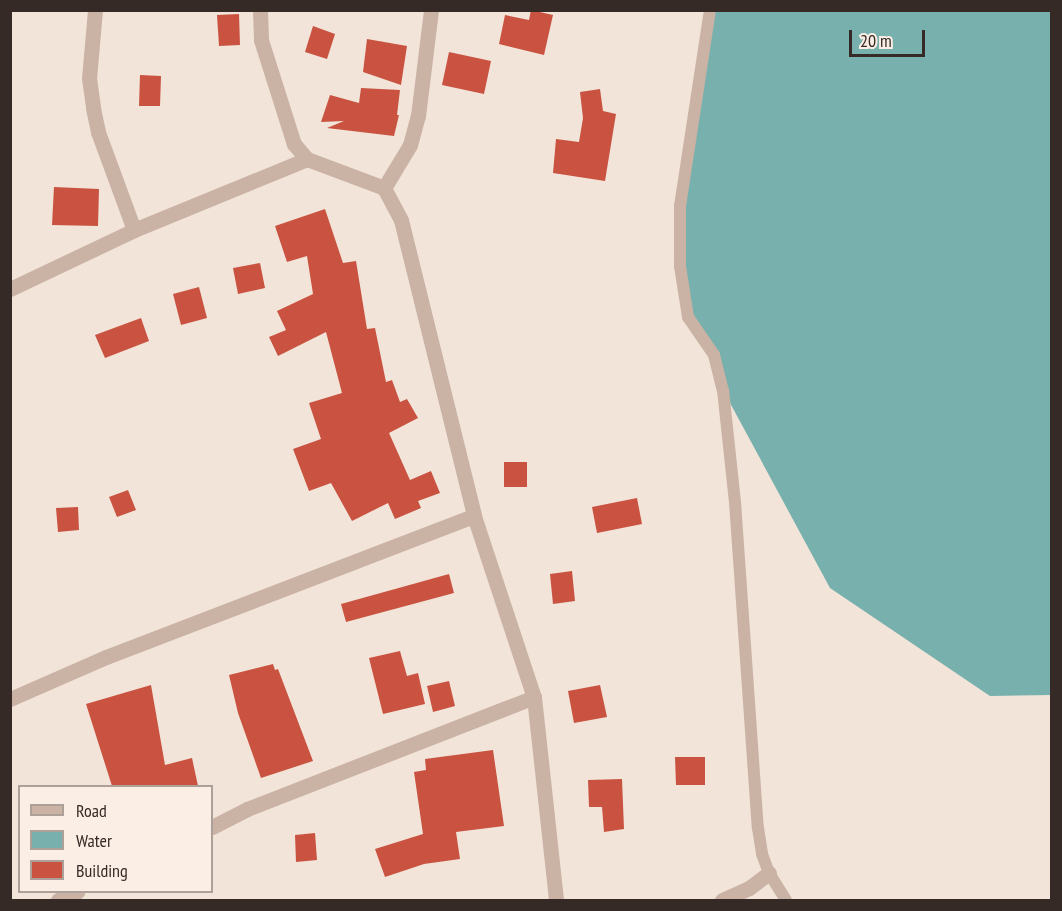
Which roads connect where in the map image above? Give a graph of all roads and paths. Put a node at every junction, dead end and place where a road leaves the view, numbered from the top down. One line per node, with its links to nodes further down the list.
1 (95, 10): 7 (street)
2 (260, 10): 5 (street)
3 (431, 10): 6 (street)
4 (710, 10): 13 (lane)
5 (307, 159): 6 (street); 7 (street)
6 (384, 188): 9 (street)
7 (134, 230): 8 (street)
8 (10, 289)
9 (474, 516): 10 (street); 11 (street)
10 (534, 697): 12 (street); 16 (street)
11 (10, 699)
12 (213, 826)
13 (769, 873): 17 (street); 18 (lane)
14 (73, 893): 15 (street)
15 (58, 900)
16 (556, 900)
17 (722, 900)
18 (786, 900)

